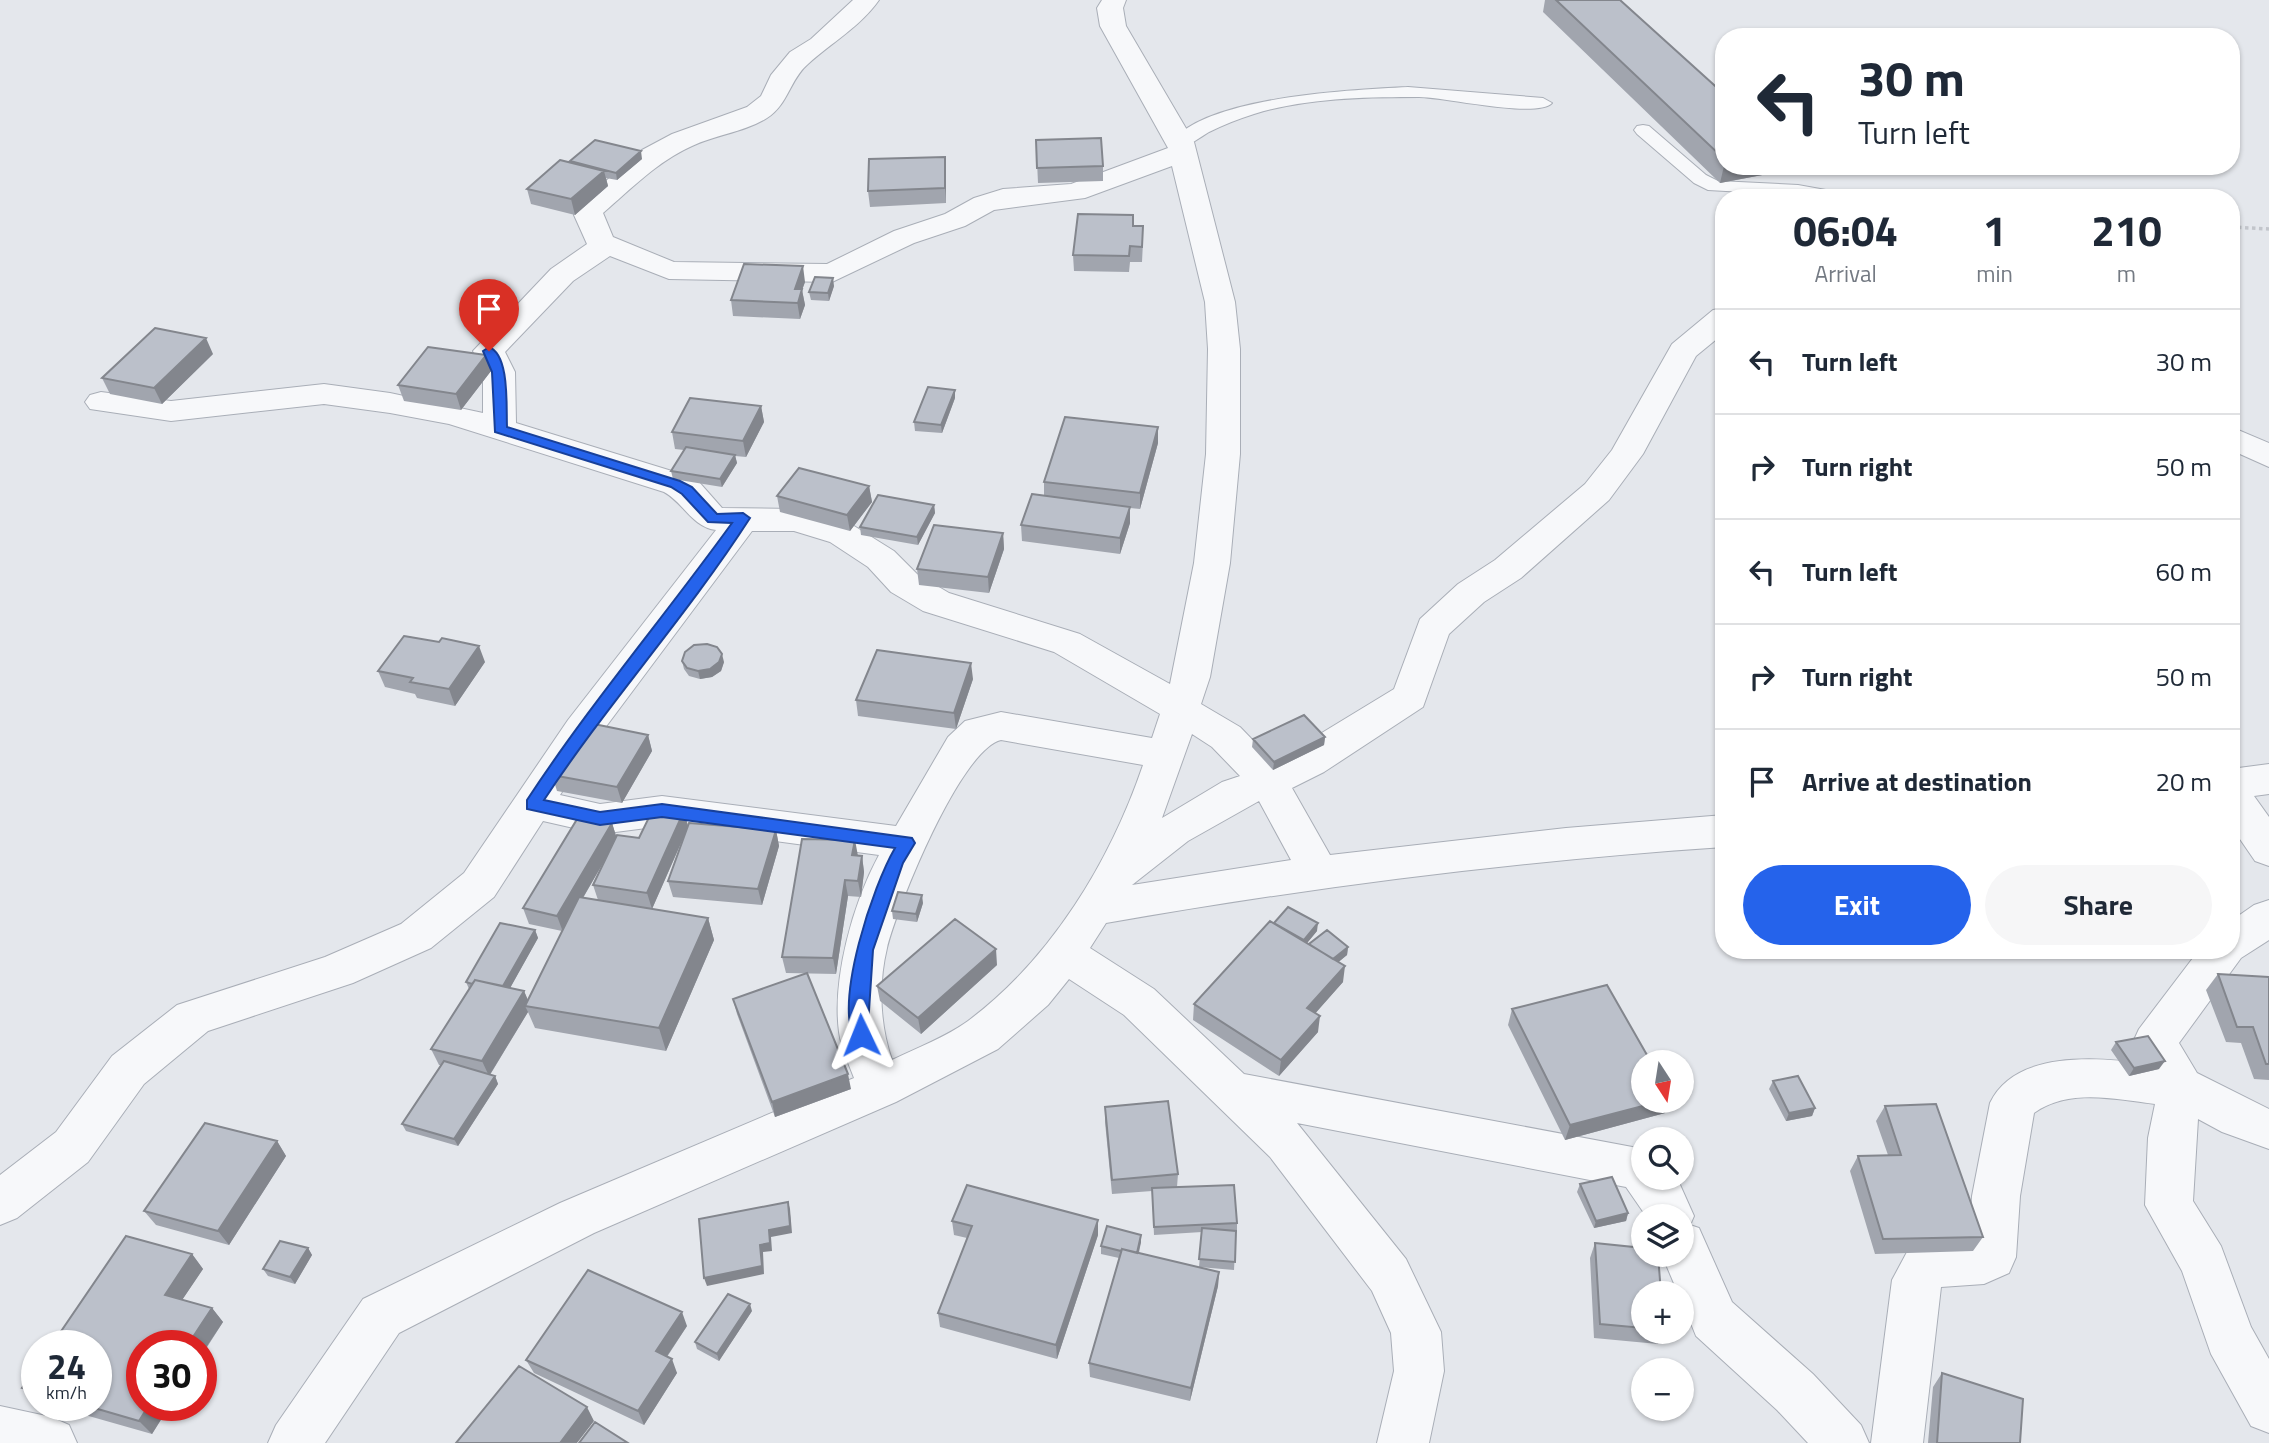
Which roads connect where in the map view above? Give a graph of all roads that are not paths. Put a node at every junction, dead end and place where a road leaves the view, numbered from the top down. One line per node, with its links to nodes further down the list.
1 (867, 0): 7 (street)
2 (1114, 0): 5 (street)
3 (1543, 103): 5 (lane)
4 (1643, 130): 6 (lane)
5 (1181, 147): 7 (street); 14 (street)
6 (1777, 189)
7 (603, 247): 10 (street)
8 (1715, 324): 17 (street)
9 (101, 402): 10 (street)
10 (500, 429): 13 (street)
11 (2240, 442): 12 (street)
12 (2269, 456)
13 (743, 518): 14 (street); 19 (street)
14 (1181, 711): 15 (street); 17 (street)
15 (1166, 755): 22 (street); 24 (street)
16 (2269, 779): 18 (street)
17 (1269, 782): 24 (street); 25 (street)
18 (2240, 783)
19 (533, 804): 22 (street); 36 (street)
20 (2240, 806): 23 (street)
21 (1715, 832): 25 (street)
22 (906, 843): 32 (street)
23 (2269, 850)
24 (1120, 870): 26 (street)
25 (1319, 873): 26 (street)
26 (1093, 909): 29 (street)
27 (2269, 917): 28 (street)
28 (2240, 938)
29 (1064, 953): 32 (street); 33 (street)
30 (2217, 959): 31 (street)
31 (2180, 1087): 34 (street); 38 (street); 44 (street)
32 (880, 1088): 41 (street)
33 (1232, 1091): 35 (street); 42 (street)
34 (2269, 1129)
35 (1631, 1167)
36 (0, 1203)
37 (1692, 1267): 43 (street)
38 (2269, 1408)
39 (0, 1432): 40 (street)
40 (51, 1443)
41 (294, 1443)
42 (1403, 1443)
43 (1843, 1443)
44 (1898, 1443)

